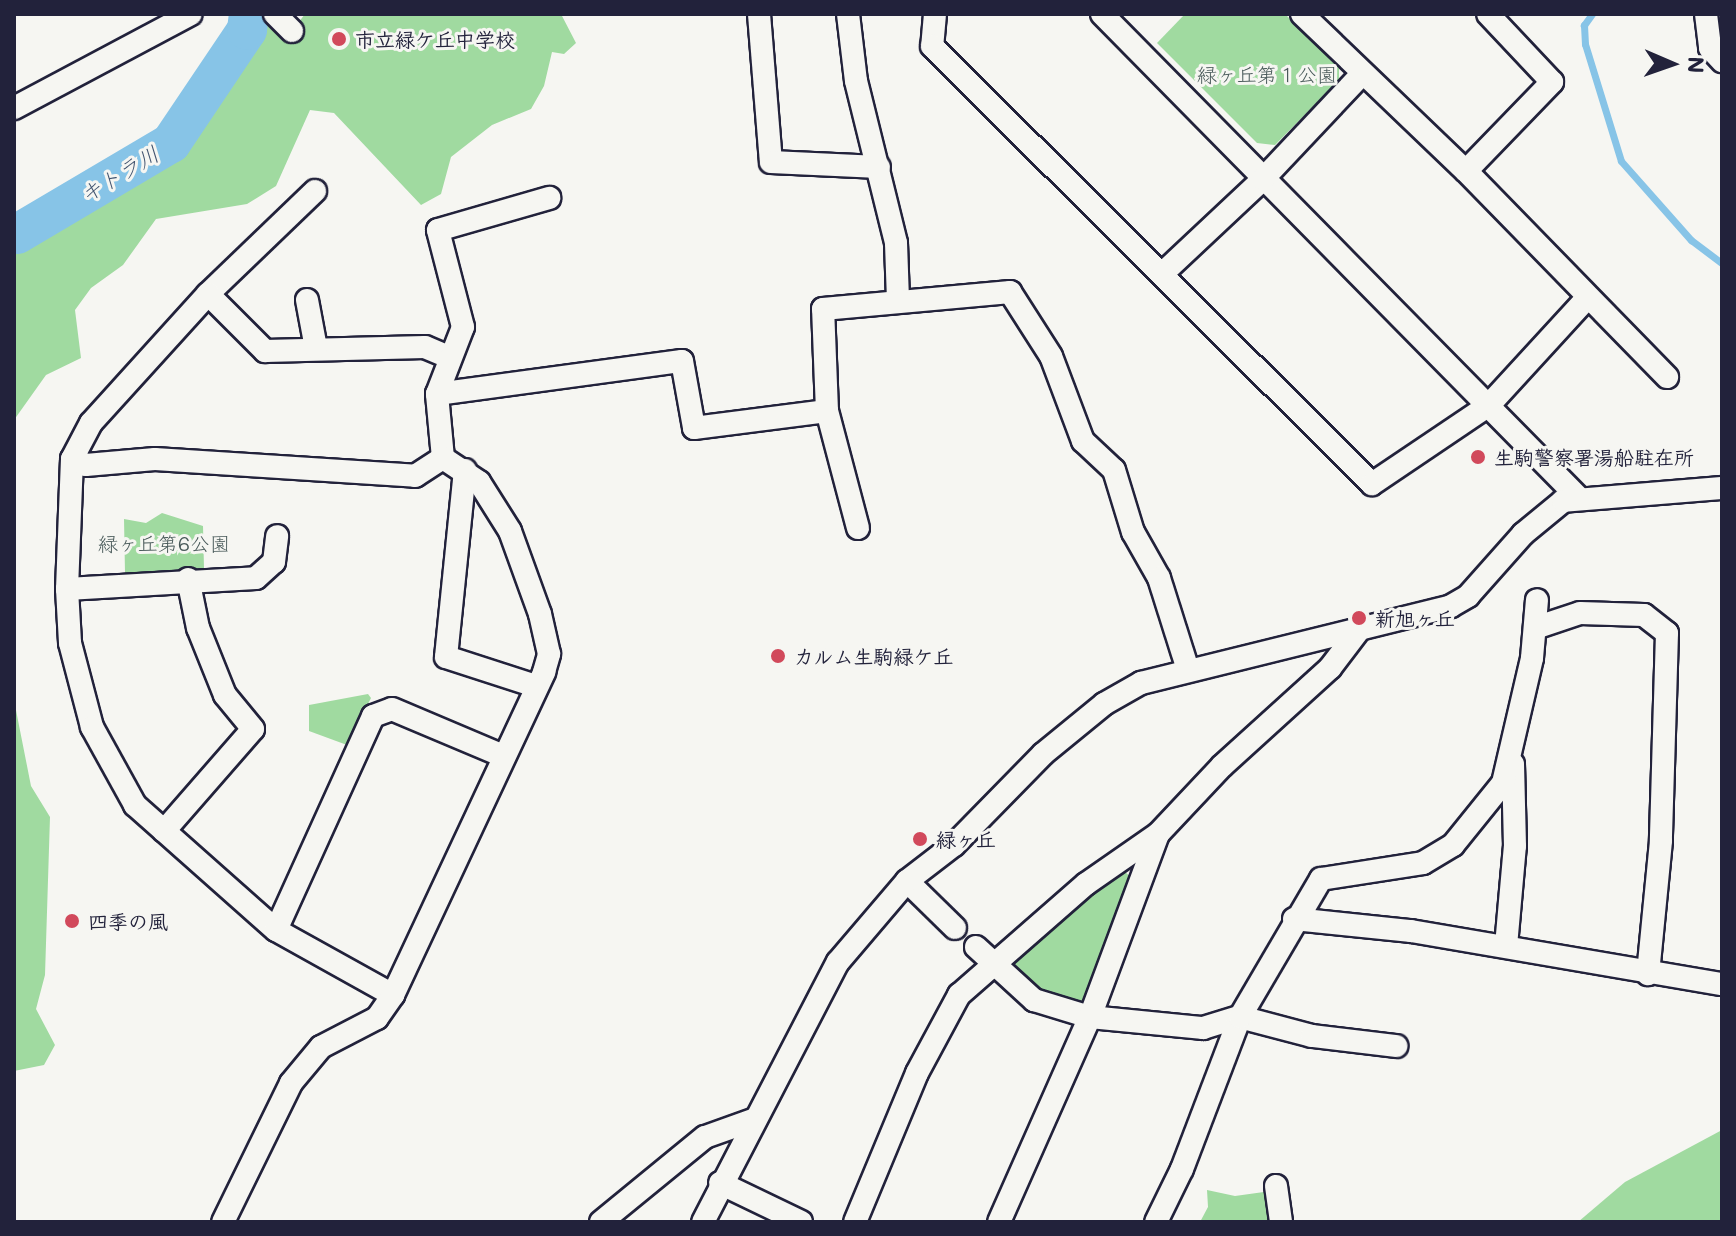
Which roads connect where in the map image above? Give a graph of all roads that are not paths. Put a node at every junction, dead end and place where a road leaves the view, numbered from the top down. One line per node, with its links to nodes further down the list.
1 (191, 14): 13 (street)
2 (275, 14): 10 (street)
3 (759, 14): 14 (street)
4 (848, 14): 14 (street)
5 (935, 14): 19 (street)
6 (1102, 14): 16 (street)
7 (1302, 14): 12 (street)
8 (1488, 14): 15 (street)
9 (1706, 14): 11 (street)
10 (292, 31)
11 (1722, 61)
12 (1362, 74): 15 (street); 16 (street)
13 (14, 108)
14 (879, 167): 23 (street)
15 (1466, 171): 21 (street)
16 (1263, 179): 19 (street); 28 (street)
17 (315, 191): 20 (street)
18 (549, 198): 25 (street)
19 (1163, 273): 28 (street)
20 (208, 294): 24 (street); 31 (street)
21 (1586, 299): 26 (street); 28 (street)
22 (307, 300): 24 (street)
23 (898, 301): 29 (street); 42 (street)
24 (316, 348): 25 (street)
25 (449, 357): 27 (street)
26 (1667, 377)
27 (437, 394): 29 (street); 30 (street)
28 (1489, 405): 34 (street)
29 (827, 411): 35 (street)
30 (443, 458): 31 (street); 32 (street)
31 (72, 459): 38 (street)
32 (465, 470): 43 (street); 43 (street)
33 (1722, 488): 34 (street)
34 (1577, 496): 41 (street)
35 (858, 528)
36 (277, 536): 37 (street)
37 (188, 579): 38 (street); 46 (street)
38 (67, 589): 46 (street)
39 (1537, 600): 40 (street)
40 (1535, 628): 45 (street); 55 (street)
41 (1359, 630): 42 (street); 47 (street)
42 (1188, 670): 48 (street)
43 (536, 686): 44 (street)
44 (501, 755): 51 (street); 57 (street)
45 (1512, 758): 49 (street); 52 (street)
46 (164, 831): 51 (street)
47 (1158, 834): 54 (street); 58 (street)
48 (907, 881): 50 (street); 61 (street)
49 (1294, 919): 52 (street); 59 (street)
50 (955, 928)
51 (276, 930): 57 (street)
52 (1506, 946): 55 (street)
53 (976, 947): 54 (street)
54 (994, 962): 58 (street); 68 (street)
55 (1648, 974): 56 (street)
56 (1722, 984)
57 (393, 995): 64 (street)
58 (1090, 1017): 59 (street); 69 (street)
59 (1240, 1017): 60 (street); 70 (street)
60 (1396, 1046)
61 (753, 1120): 62 (street); 65 (street)
62 (720, 1183): 66 (street); 67 (street)
63 (1276, 1186): 71 (street)
64 (223, 1222)
65 (601, 1222)
66 (703, 1222)
67 (801, 1222)
68 (855, 1222)
69 (999, 1222)
70 (1156, 1222)
71 (1281, 1222)

